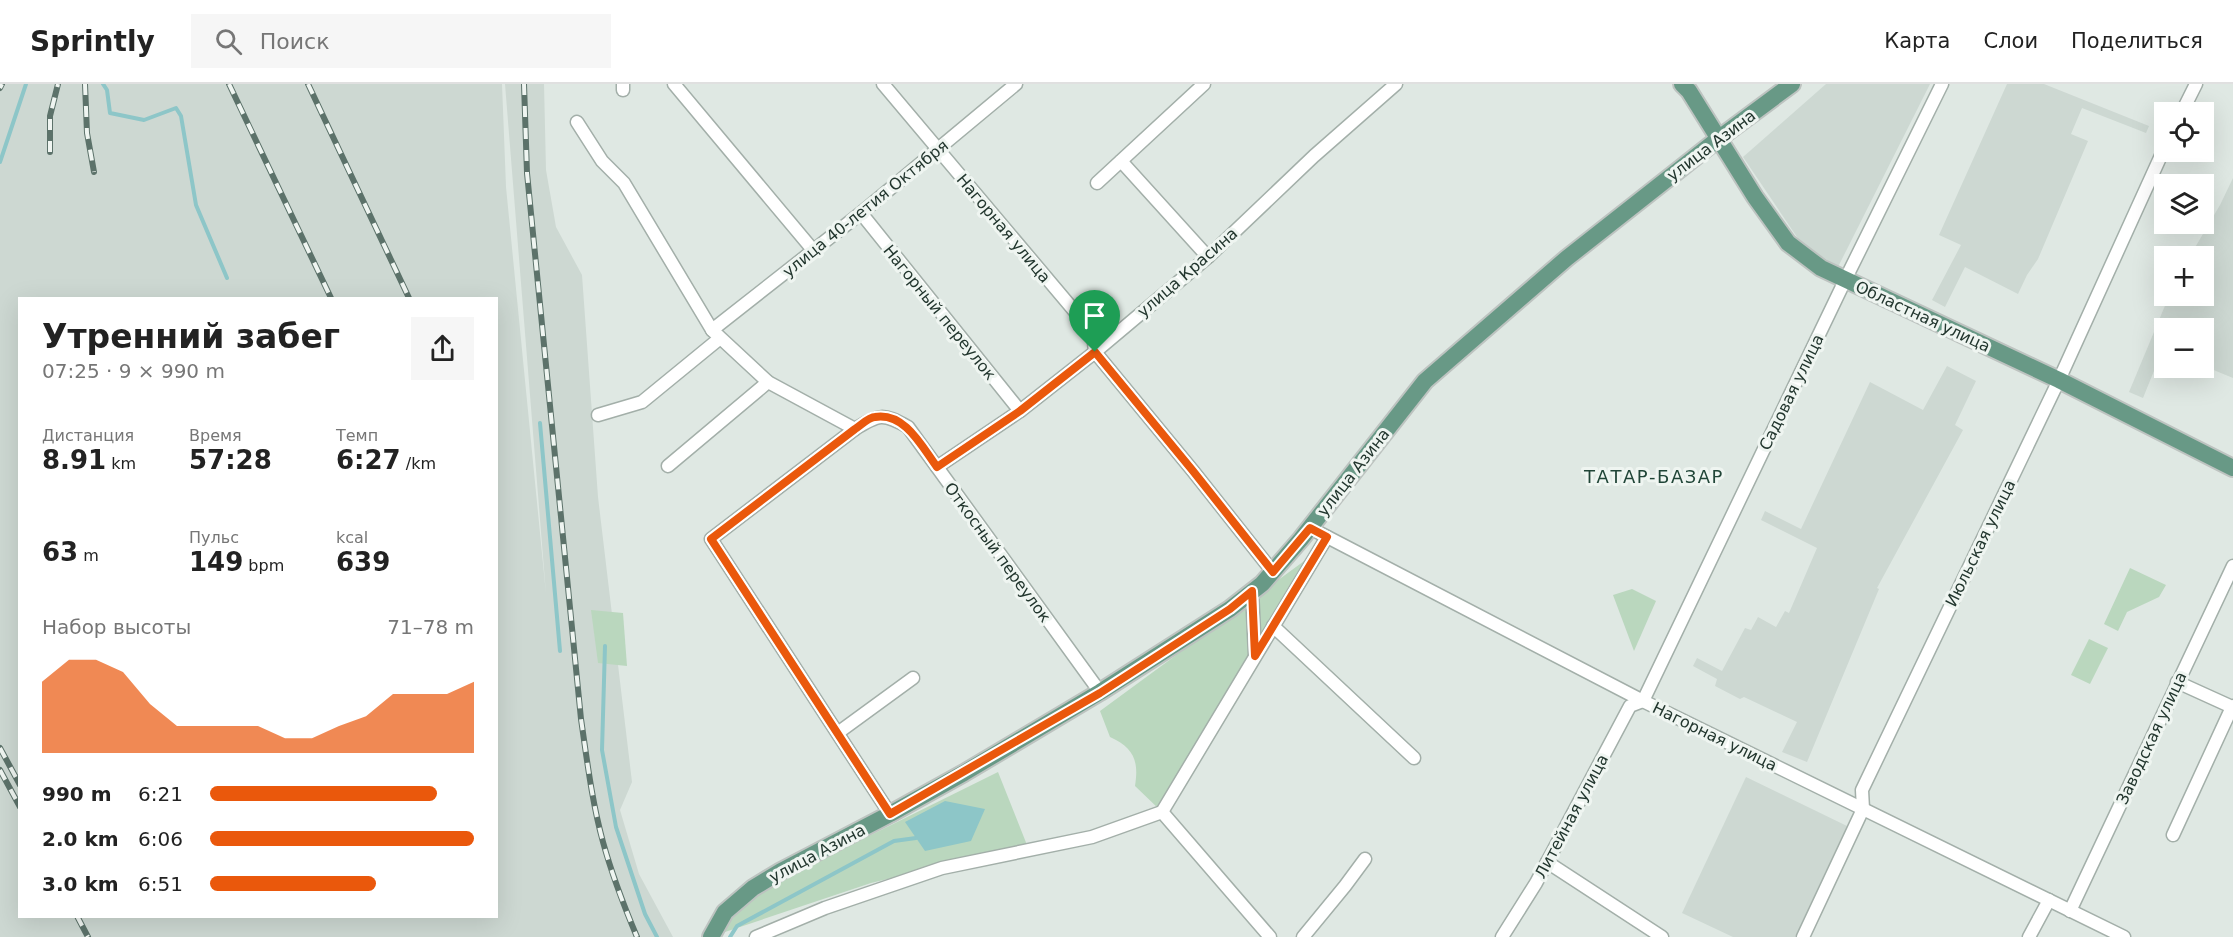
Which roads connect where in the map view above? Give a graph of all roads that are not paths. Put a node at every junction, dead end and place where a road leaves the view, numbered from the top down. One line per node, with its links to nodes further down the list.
1 (674, 84): 18 (street)
2 (883, 84): 13 (street, Нагорная улица)
3 (1016, 84): 13 (street, улица 40-летия Октября)
4 (1204, 84): 14 (street)
5 (1396, 84): 19 (street, улица Красина)
6 (1682, 84): 12 (main road, Областная улица)
7 (1792, 84): 12 (main road, улица Азина)
8 (1942, 84): 20 (street, Садовая улица)
9 (2196, 84): 10 (street)
10 (2187, 102)
11 (577, 122): 21 (street)
12 (1718, 139): 20 (main road, Областная улица); 31 (main road, улица Азина)
13 (938, 150): 17 (street, улица 40-летия Октября); 22 (street, Нагорная улица)
14 (1121, 161): 16 (street); 19 (street)
15 (2158, 162): 23 (street, Июльская улица)
16 (1097, 183)
17 (861, 213): 18 (street, улица 40-летия Октября); 25 (street, Нагорный переулок)
18 (813, 250): 21 (street, улица 40-летия Октября)
19 (1208, 257): 22 (street, улица Красина)
20 (1845, 279): 23 (main road, Областная улица); 41 (street, Садовая улица)
21 (716, 334): 24 (street); 26 (street, улица 40-летия Октября)
22 (1095, 352): 25 (street, улица Красина); 34 (street, Нагорная улица)
23 (2059, 380): 30 (main road, Областная улица); 45 (street, Июльская улица)
24 (768, 382): 27 (street); 28 (street)
25 (1020, 411): 29 (street, улица Красина)
26 (598, 415)
27 (855, 429): 29 (street, Откосный переулок); 43 (street)
28 (668, 466)
29 (937, 467): 40 (street, Откосный переулок)
30 (2233, 468)
31 (1310, 528): 32 (street, Нагорная улица); 34 (main road, улица Азина)
32 (1327, 537): 36 (street); 41 (street, Нагорная улица)
33 (2233, 566): 39 (street, Заводская улица)
34 (1273, 572): 35 (main road, улица Азина)
35 (1252, 591): 37 (street); 40 (main road, улица Азина)
36 (1273, 626): 37 (street); 44 (street)
37 (1255, 656): 46 (street)
38 (913, 678): 43 (street)
39 (2178, 682): 42 (street); 52 (street, Заводская улица)
40 (1100, 693): 47 (main road, улица Азина)
41 (1643, 701): 45 (street, Нагорная улица); 50 (street, Литейная улица)
42 (2233, 706): 48 (street)
43 (839, 732): 47 (street)
44 (1414, 758)
45 (1863, 809): 51 (street, Нагорная улица); 59 (street, Июльская улица)
46 (1162, 812): 54 (street); 55 (street)
47 (890, 814): 53 (main road, улица Азина)
48 (2173, 835)
49 (1365, 859): 56 (street)
50 (1547, 862): 57 (street, Литейная улица); 58 (street)
51 (2049, 900): 52 (street, Нагорная улица); 60 (street)
52 (2070, 910): 61 (street, Нагорная улица)
53 (711, 937)
54 (756, 937)
55 (1270, 937)
56 (1303, 937)
57 (1502, 937)
58 (1662, 937)
59 (1803, 937)
60 (2029, 937)
61 (2124, 937)

